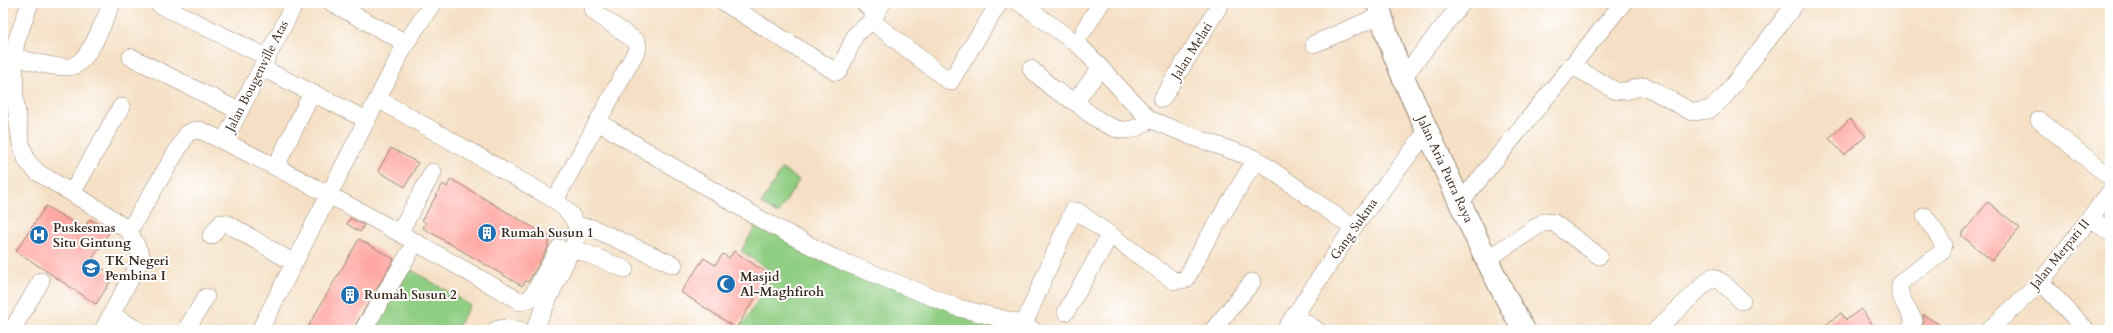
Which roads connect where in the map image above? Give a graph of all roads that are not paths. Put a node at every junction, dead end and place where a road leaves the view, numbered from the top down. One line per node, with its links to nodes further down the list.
1 (30, 3): 19 (street)
2 (112, 3): 19 (street)
3 (295, 3): 23 (street, Jalan Bougenville Atas)
4 (332, 3): 20 (street)
5 (433, 3): 20 (street)
6 (594, 3): 37 (street)
7 (725, 3): 17 (street)
8 (999, 3): 17 (street)
9 (1020, 3): 26 (street)
10 (1101, 3): 18 (street)
11 (1221, 3): 30 (street, Jalan Melati)
12 (1462, 3): 27 (street)
13 (1623, 3): 24 (street)
14 (1796, 3): 24 (street)
15 (160, 5): 23 (street)
16 (1379, 9): 21 (street); 27 (main road, Jalan Aria Putra Raya)
17 (874, 10)
18 (1084, 30)
19 (13, 43): 45 (street)
20 (406, 43): 29 (street)
21 (1314, 44)
22 (131, 57): 33 (street)
23 (264, 62): 28 (street); 33 (street, Jalan Bougenville Atas)
24 (1571, 65): 48 (street)
25 (1030, 69): 31 (street)
26 (1100, 69): 31 (street); 34 (street)
27 (1403, 77): 38 (main road, Jalan Aria Putra Raya)
28 (312, 93): 35 (street); 41 (street)
29 (378, 99): 35 (street); 47 (street)
30 (1162, 100)
31 (1078, 104): 34 (street)
32 (121, 107): 45 (street)
33 (239, 111): 39 (street, Jalan Bougenville Atas)
34 (1149, 119): 40 (street)
35 (367, 120): 46 (street)
36 (2039, 120): 43 (street)
37 (598, 122): 47 (street); 73 (street)
38 (1427, 132): 48 (main road, Jalan Aria Putra Raya); 52 (street, Gang Sukma)
39 (224, 141): 41 (street); 53 (street, Jalan Bougenville Atas)
40 (1256, 159): 52 (street); 56 (street)
41 (276, 166): 46 (street)
42 (433, 172): 54 (street)
43 (2110, 177)
44 (2110, 192): 50 (street, Jalan Merpati II)
45 (72, 193): 53 (street)
46 (330, 194): 54 (street); 62 (street)
47 (555, 200): 51 (street)
48 (1460, 203): 61 (main road, Jalan Aria Putra Raya)
49 (1925, 216): 88 (street)
50 (2090, 217): 55 (street); 67 (street, Jalan Merpati II)
51 (578, 226): 59 (street); 63 (street)
52 (1353, 228): 72 (street, Gang Sukma)
53 (129, 231): 71 (street)
54 (399, 233): 58 (street)
55 (2110, 233)
56 (1110, 235): 70 (street); 73 (street)
57 (211, 236): 62 (street)
58 (416, 242): 59 (street); 79 (street)
59 (566, 248): 64 (street); 82 (street)
60 (1599, 256): 61 (street)
61 (1487, 259): 86 (main road, Jalan Aria Putra Raya)
62 (294, 263): 78 (street)
63 (674, 265)
64 (625, 269)
65 (41, 281): 74 (street)
66 (1252, 282): 83 (street)
67 (2041, 282): 89 (street, Jalan Merpati II); 90 (street)
68 (206, 297): 77 (street)
69 (1742, 301): 87 (street)
70 (1066, 312)
71 (112, 315): 75 (street); 76 (street)
72 (1294, 316): 84 (street, Gang Sukma); 85 (street)
73 (1028, 327)
74 (12, 330)
75 (103, 330)
76 (138, 330)
77 (186, 330)
78 (260, 330)
79 (363, 330)
80 (496, 330): 81 (street)
81 (519, 330)
82 (534, 330)
83 (1213, 330)
84 (1285, 330)
85 (1317, 330)
86 (1524, 330)
87 (1656, 330)
88 (1910, 330)
89 (1989, 330)
90 (2086, 330)

